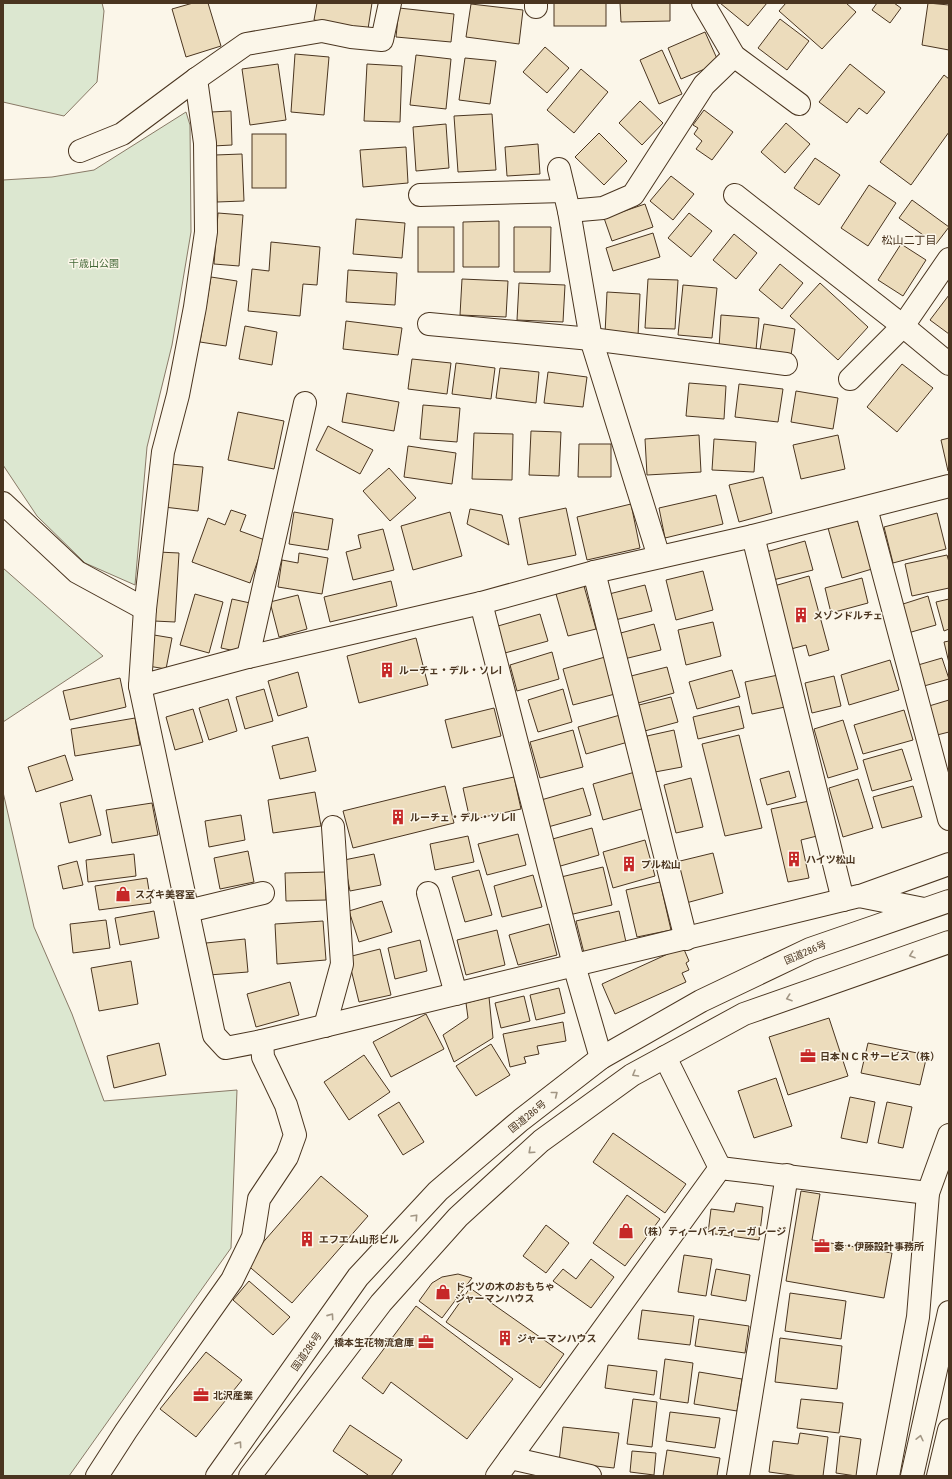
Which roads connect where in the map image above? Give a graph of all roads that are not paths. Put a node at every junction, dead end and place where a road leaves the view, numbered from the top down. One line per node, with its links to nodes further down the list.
1 (390, 3): 4 (main road)
2 (703, 3): 3 (main road)
3 (734, 56): 5 (main road); 10 (main road)
4 (196, 79): 6 (main road); 26 (main road)
5 (799, 104)
6 (80, 151)
7 (559, 169): 10 (main road)
8 (420, 195): 10 (main road)
9 (735, 195): 13 (main road)
10 (566, 201): 14 (main road)
11 (949, 259): 13 (main road)
12 (430, 324): 14 (main road)
13 (903, 326): 16 (main road); 17 (main road)
14 (591, 339): 15 (main road); 23 (main road)
15 (786, 364)
16 (949, 364)
17 (850, 379)
18 (305, 403): 27 (main road)
19 (949, 486): 21 (main road)
20 (3, 503): 26 (main road)
21 (866, 508): 22 (main road); 29 (main road)
22 (753, 536): 23 (main road); 34 (main road)
23 (658, 557): 24 (main road)
24 (594, 572): 25 (main road); 38 (main road)
25 (481, 602): 27 (main road); 40 (main road)
26 (145, 608): 28 (main road)
27 (248, 657): 28 (main road)
28 (140, 686): 37 (main road)
29 (949, 819)
30 (333, 827): 42 (main road)
31 (949, 864): 34 (main road)
32 (263, 893): 37 (main road)
33 (428, 893): 41 (main road)
34 (851, 898): 36 (main road); 38 (main road)
35 (949, 901): 36 (main road, 国道286号)
36 (924, 909): 45 (main road, 国道286号)
37 (188, 911): 43 (main road)
38 (686, 939): 40 (main road)
39 (947, 944): 44 (main road, one-way to 44)
40 (574, 966): 41 (main road); 45 (main road)
41 (456, 994): 42 (main road)
42 (325, 1026): 43 (main road)
43 (262, 1041): 54 (main road)
44 (665, 1057): 47 (main road); 55 (main road, one-way to 55)
45 (601, 1058): 53 (main road, 国道286号, one-way to 45)
46 (949, 1135): 49 (main road)
47 (720, 1168): 48 (main road); 52 (main road)
48 (787, 1175): 49 (main road); 58 (main road)
49 (928, 1193): 59 (main road)
50 (949, 1312): 60 (main road, one-way to 50)
51 (949, 1430): 61 (main road)
52 (510, 1458): 56 (main road); 57 (main road)
53 (220, 1475)
54 (97, 1476)
55 (250, 1476)
56 (497, 1476)
57 (590, 1476)
58 (738, 1476)
59 (888, 1476)
60 (912, 1476)
61 (938, 1476)

